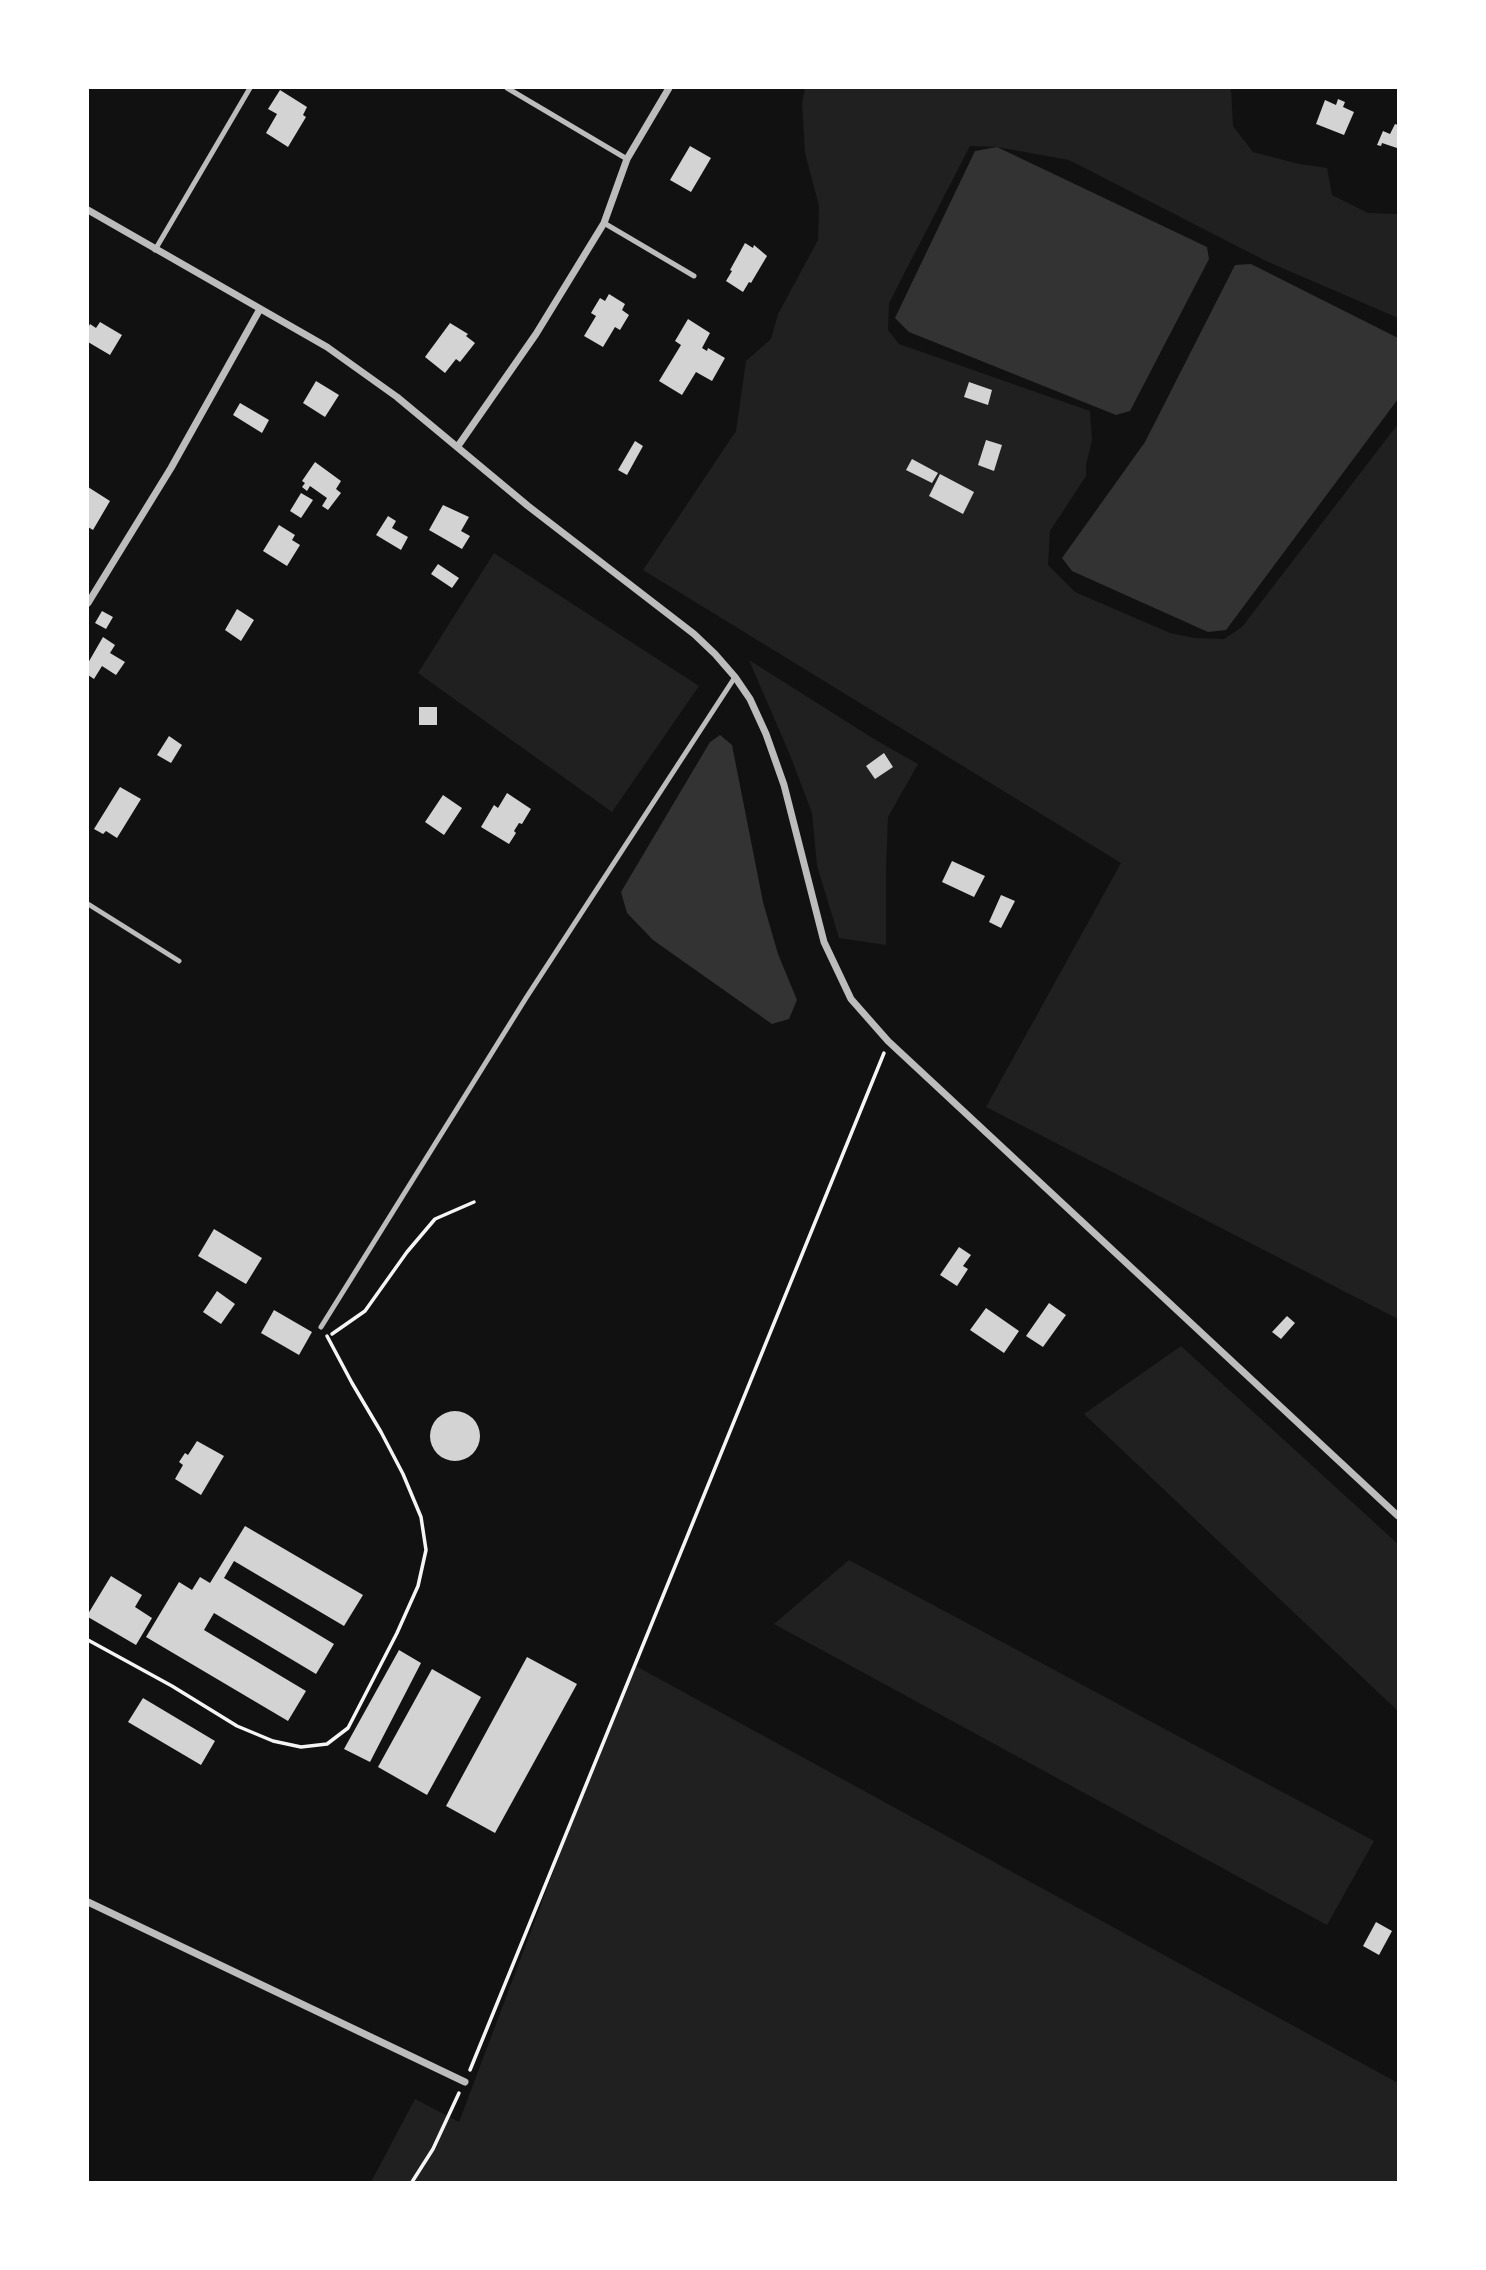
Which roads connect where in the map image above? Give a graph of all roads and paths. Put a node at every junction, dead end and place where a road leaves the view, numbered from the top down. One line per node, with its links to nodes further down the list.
1 (250, 88): 7 (lane)
2 (507, 88): 4 (lane)
3 (669, 88): 4 (street)
4 (627, 159): 6 (street)
5 (88, 211): 7 (street)
6 (604, 223): 8 (lane); 10 (street)
7 (155, 250): 9 (street)
8 (694, 276)
9 (260, 309): 10 (street); 11 (street)
10 (458, 446): 12 (street)
11 (88, 603)
12 (735, 677): 15 (street); 17 (lane)
13 (88, 904): 14 (lane)
14 (180, 961)
15 (888, 1041): 19 (street); 22 (path)
16 (474, 1202): 18 (path)
17 (321, 1327): 18 (path)
18 (328, 1337): 20 (path)
19 (1398, 1516)
20 (88, 1640)
21 (88, 1902): 22 (street)
22 (465, 2082): 23 (path)
23 (412, 2182)

